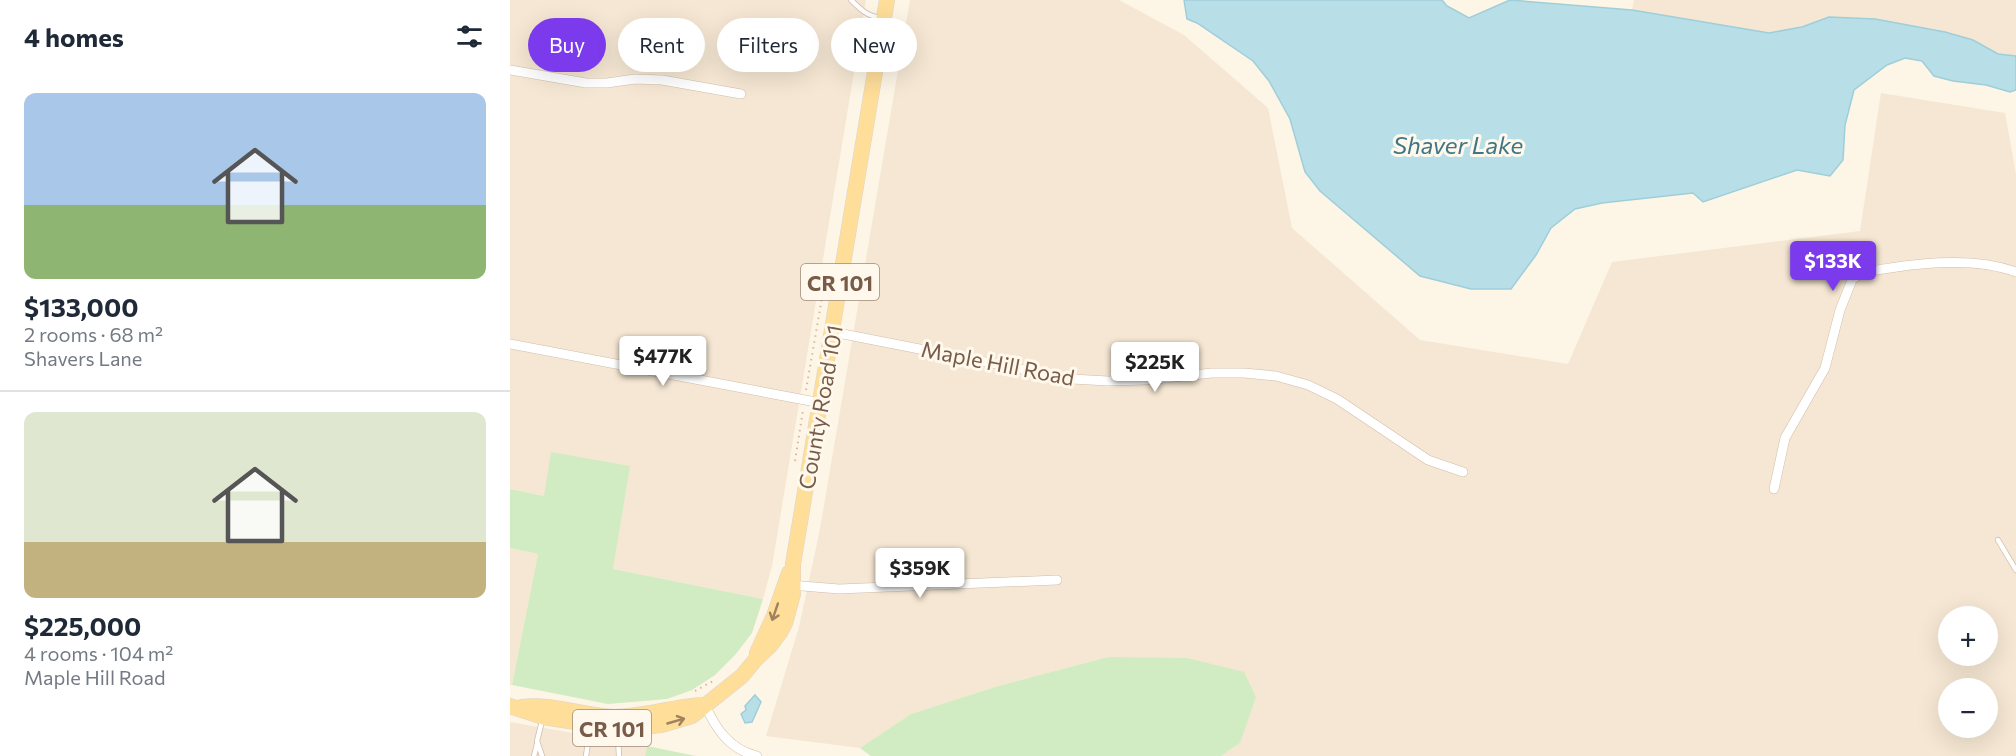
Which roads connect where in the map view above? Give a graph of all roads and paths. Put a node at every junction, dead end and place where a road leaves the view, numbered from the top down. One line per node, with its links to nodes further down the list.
1 (851, 0): 3 (lane)
2 (887, 0): 4 (main road, County Road 101 / CR 101)
3 (880, 18)
4 (884, 18)
5 (510, 70): 7 (street)
6 (875, 72): 9 (main road, County Road 101 / CR 101)
7 (741, 94)
8 (2016, 272): 13 (street)
9 (833, 332): 11 (main road, County Road 101 / CR 101); 12 (street, Maple Hill Road)
10 (510, 344): 11 (street)
11 (821, 403): 17 (main road, County Road 101 / CR 101)
12 (1463, 472)
13 (1774, 489)
14 (1998, 540): 15 (lane)
15 (2016, 570)
16 (1057, 580): 17 (street)
17 (789, 585): 20 (main road, County Road 101 / CR 101)
18 (716, 679): 19 (path)
19 (690, 694)
20 (705, 705): 23 (main road, County Road 101 / CR 101); 26 (street)
21 (513, 707): 22 (main road, County Road 101 / CR 101); 23 (main road, County Road 101 / CR 101)
22 (543, 717): 24 (main road, County Road 101 / CR 101); 25 (lane)
23 (622, 723): 24 (main road, County Road 101 / CR 101); 30 (lane)
24 (590, 725): 29 (lane)
25 (537, 741): 27 (lane); 28 (lane)
26 (741, 754): 31 (street)
27 (534, 756)
28 (542, 756)
29 (586, 756)
30 (620, 756)
31 (757, 756)

